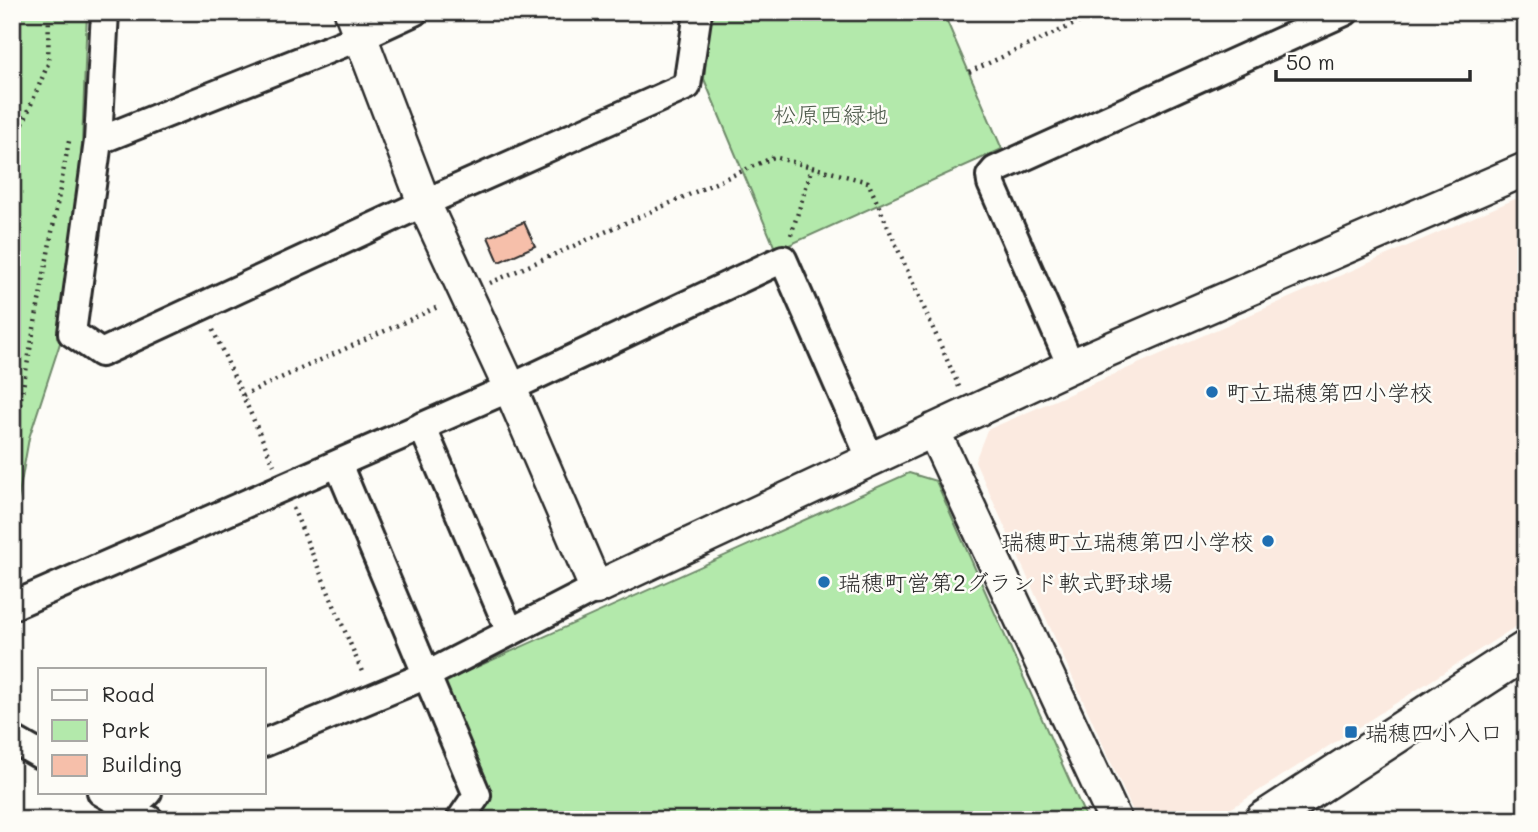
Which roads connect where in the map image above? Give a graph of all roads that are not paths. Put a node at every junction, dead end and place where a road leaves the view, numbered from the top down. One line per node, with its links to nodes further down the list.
1 (105, 12): 6 (street)
2 (414, 12): 5 (street)
3 (698, 12): 8 (street)
4 (1345, 12): 9 (street)
5 (356, 24): 6 (street); 8 (street)
6 (98, 141): 8 (street)
7 (1525, 171): 9 (street)
8 (424, 202): 10 (street)
9 (1070, 366): 12 (street)
10 (510, 388): 11 (street); 13 (street); 15 (street)
11 (422, 426): 14 (street); 17 (street)
12 (933, 429): 13 (street); 26 (street)
13 (872, 460): 15 (street)
14 (338, 464): 16 (street); 19 (street)
15 (596, 588): 17 (street)
16 (12, 606)
17 (510, 632): 19 (street)
18 (1526, 650): 27 (main road)
19 (427, 675): 21 (street); 25 (street)
20 (12, 739): 22 (street)
21 (266, 742)
22 (38, 754)
23 (107, 794): 24 (street)
24 (143, 807)
25 (460, 820)
26 (1115, 820)
27 (1264, 820)

